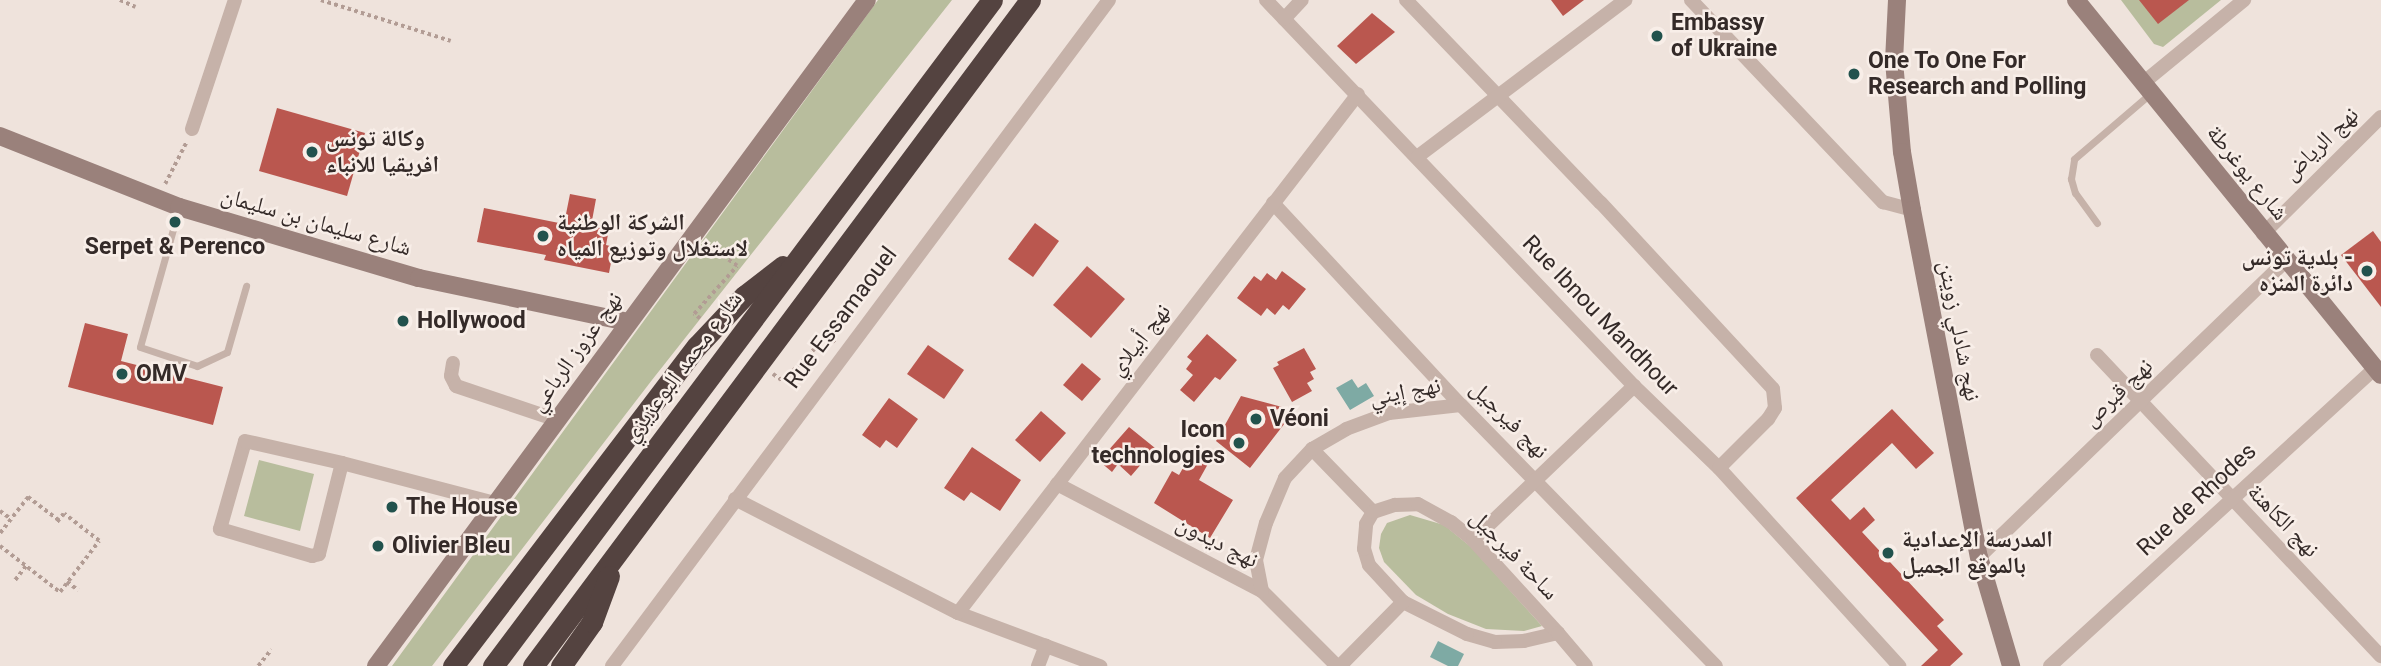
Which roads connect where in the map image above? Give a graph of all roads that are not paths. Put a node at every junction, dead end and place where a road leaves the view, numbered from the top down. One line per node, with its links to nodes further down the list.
1 (235, 0): 19 (street)
2 (867, 0): 30 (street, نهج عزوز الرباعي)
3 (992, 0): 27 (highway, شارع محمد البوعزيزي)
4 (1030, 0): 48 (highway)
5 (1109, 0): 43 (street, Rue Essamaouel)
6 (1266, 0): 14 (street, Rue Ibnou Mandhour)
7 (1302, 0): 14 (street)
8 (1406, 0): 17 (street)
9 (1626, 0): 17 (street)
10 (1691, 0): 24 (street)
11 (1897, 0): 24 (street, نهج شادلي زويتن)
12 (2076, 0): 15 (street, شارع يوغرطة)
13 (2244, 0): 15 (street)
14 (1284, 19): 16 (street, Rue Ibnou Mandhour)
15 (2147, 88): 25 (lane); 26 (street, شارع يوغرطة)
16 (1358, 94): 21 (street, Rue Ibnou Mandhour); 22 (street, نهج أبيلاي)
17 (1497, 96): 21 (street); 40 (street)
18 (2381, 117): 26 (street, نهج الرياض)
19 (192, 129)
20 (0, 136): 23 (street, شارع سليمان بن سليمان)
21 (1417, 157): 34 (street, Rue Ibnou Mandhour)
22 (1273, 203): 36 (street, نهج فيرجيل); 42 (street, نهج أبيلاي)
23 (179, 207): 29 (lane); 30 (street, شارع سليمان بن سليمان)
24 (1912, 210): 49 (street, نهج شادلي زويتن)
25 (2097, 223)
26 (2263, 234): 28 (street, شارع يوغرطة)
27 (799, 255): 57 (highway); 58 (highway, شارع محمد البوعزيزي)
28 (2287, 260): 33 (street, شارع يوغرطة); 35 (street, نهج قبرص)
29 (246, 286)
30 (628, 322): 37 (street, نهج عزوز الرباعي)
31 (2097, 355): 35 (street, نهج الكاهنة)
32 (453, 363): 37 (street)
33 (2378, 372): 44 (street, Rue de Rhodes)
34 (1634, 386): 40 (street, Rue Ibnou Mandhour); 41 (street)
35 (2141, 403): 44 (street, نهج الكاهنة); 49 (street, نهج قبرص)
36 (1461, 405): 38 (street, نهج إيني); 41 (street, نهج فيرجيل)
37 (557, 420): 45 (street, نهج عزوز الرباعي)
38 (1312, 449): 46 (street); 50 (street, نهج إيني)
39 (342, 463): 39 (street); 45 (street)
40 (1719, 468): 67 (street, Rue Ibnou Mandhour)
41 (1536, 480): 47 (street); 66 (street, نهج فيرجيل)
42 (1057, 484): 50 (street, نهج ديدون); 52 (street, نهج أبيلاي)
43 (735, 499): 52 (street); 61 (street, Rue Essamaouel)
44 (2231, 500): 55 (street, نهج الكاهنة); 69 (street, Rue de Rhodes)
45 (494, 503): 56 (street, نهج عزوز الرباعي)
46 (1373, 512): 47 (street, ساحة فيرجيل); 51 (street, ساحة فيرجيل)
47 (1473, 540): 53 (street, ساحة فيرجيل)
48 (618, 553): 59 (highway); 60 (highway)
49 (1979, 557): 68 (street, نهج شادلي زويتن)
50 (1262, 591): 64 (street, نهج ديدون)
51 (1402, 602): 53 (street, ساحة فيرجيل); 64 (street)
52 (958, 613): 54 (street)
53 (1558, 633): 65 (street, ساحة فيرجيل)
54 (1046, 645): 62 (street); 63 (street)
55 (2381, 656)
56 (376, 666)
57 (453, 666)
58 (493, 666)
59 (533, 666)
60 (561, 666)
61 (612, 666)
62 (1038, 666)
63 (1100, 666)
64 (1339, 666)
65 (1586, 666)
66 (1716, 666)
67 (1899, 666)
68 (2011, 666)
69 (2050, 666)

